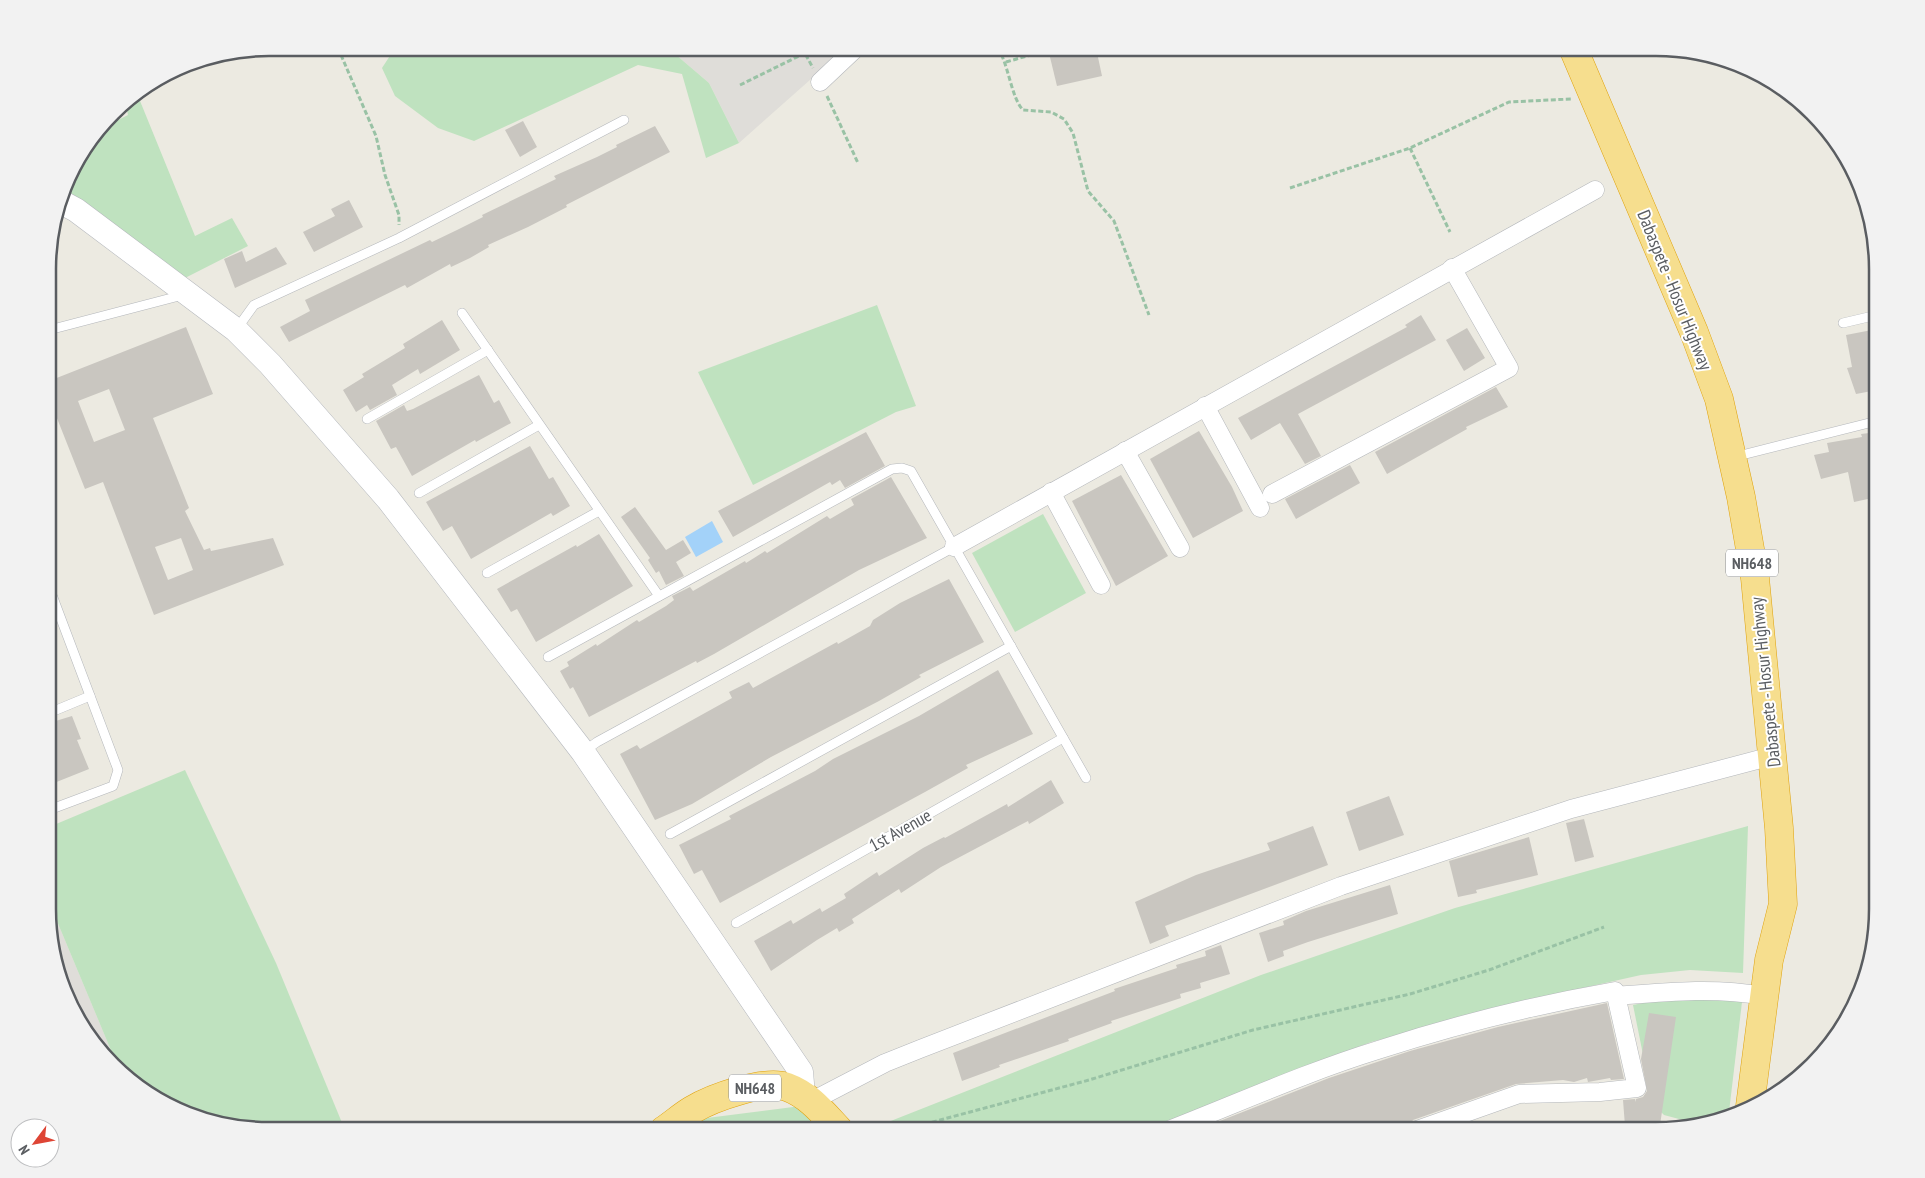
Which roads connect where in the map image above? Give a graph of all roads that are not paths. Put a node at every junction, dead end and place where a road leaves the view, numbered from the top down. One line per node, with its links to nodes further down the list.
1 (848, 56): 3 (street)
2 (1576, 56): 20 (highway, Dabaspete - Hosur Highway / NH648)
3 (820, 82)
4 (624, 120): 13 (lane)
5 (1595, 190): 7 (street)
6 (67, 205): 8 (street)
7 (1452, 268): 15 (street); 23 (street)
8 (188, 294): 12 (lane); 13 (street)
9 (462, 313): 14 (lane)
10 (1869, 317): 11 (lane)
11 (1843, 323)
12 (56, 328)
13 (236, 330): 37 (street)
14 (488, 350): 16 (lane); 18 (lane)
15 (1205, 406): 19 (street); 24 (street)
16 (367, 419)
17 (1869, 423): 20 (lane)
18 (539, 425): 22 (lane); 25 (lane)
19 (1126, 451): 21 (street); 27 (street)
20 (1732, 458): 38 (highway, Dabaspete - Hosur Highway / NH648)
21 (1051, 492): 26 (street); 29 (street)
22 (420, 493)
23 (1272, 494)
24 (1260, 508)
25 (599, 510): 28 (lane); 30 (lane)
26 (954, 547): 30 (lane); 32 (lane); 37 (lane)
27 (1180, 548)
28 (487, 573)
29 (1101, 585)
30 (659, 596): 33 (lane)
31 (56, 610): 34 (lane)
32 (1011, 646): 36 (lane); 41 (lane)
33 (548, 657)
34 (90, 696): 35 (lane); 40 (lane)
35 (56, 710)
36 (1063, 738): 39 (lane); 42 (lane, 1st Avenue)
37 (583, 752): 45 (street)
38 (1772, 756): 44 (highway, Dabaspete - Hosur Highway / NH648); 45 (street)
39 (1086, 778)
40 (56, 807)
41 (670, 834)
42 (736, 922)
43 (1616, 996): 44 (street); 49 (street); 50 (street)
44 (1764, 996): 46 (highway, Dabaspete - Hosur Highway / NH648)
45 (808, 1098): 47 (highway, NH648); 48 (highway, NH648)
46 (1751, 1100)
47 (676, 1122)
48 (831, 1122)
49 (1190, 1122)
50 (1440, 1122)

